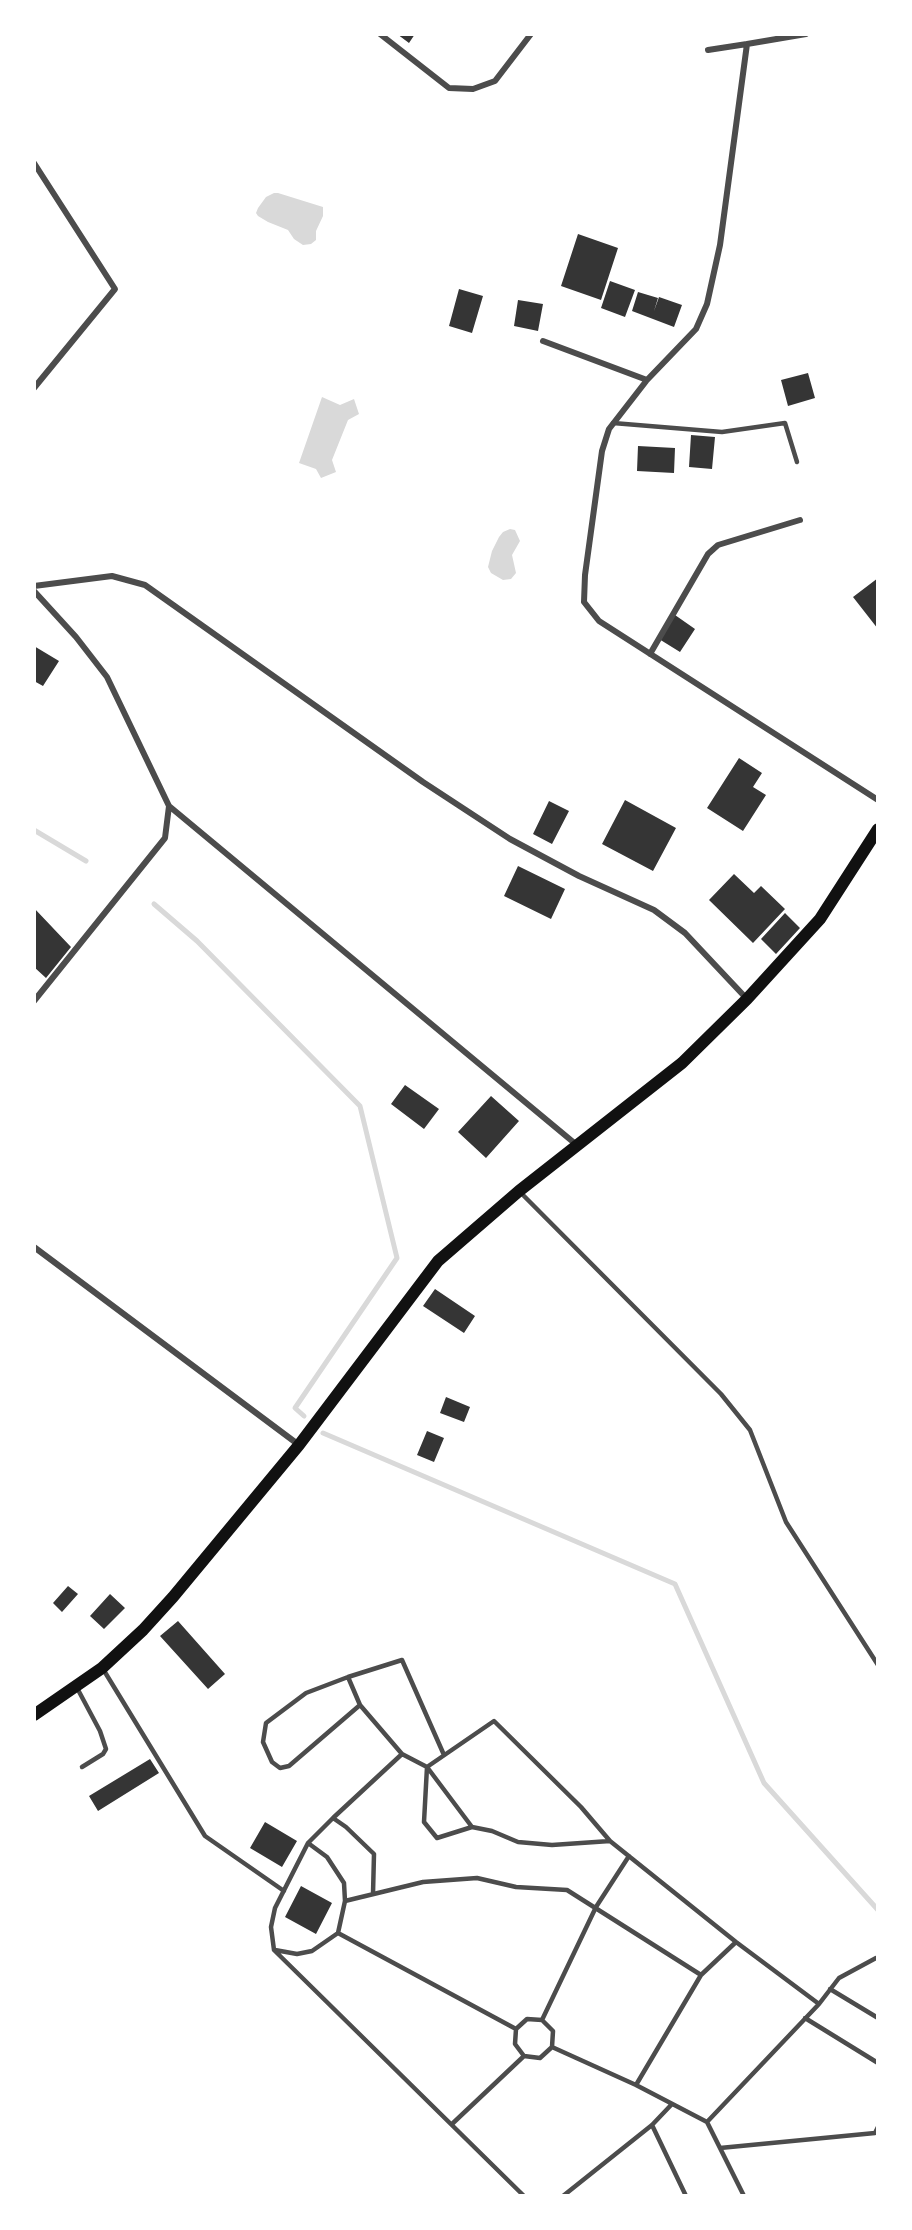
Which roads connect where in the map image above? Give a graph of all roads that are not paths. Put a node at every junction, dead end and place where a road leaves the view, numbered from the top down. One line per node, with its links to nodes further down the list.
1 (380, 34): 3 (street)
2 (806, 34): 4 (street)
3 (530, 35)
4 (747, 44): 5 (street); 8 (street)
5 (708, 50)
6 (34, 163): 9 (street)
7 (543, 341): 8 (street)
8 (647, 380): 10 (street)
9 (34, 388)
10 (614, 423): 11 (lane); 15 (street)
11 (796, 462)
12 (800, 520): 15 (street)
13 (34, 586): 19 (street)
14 (34, 591): 17 (street)
15 (650, 654): 16 (street)
16 (878, 800)
17 (169, 806): 20 (street); 21 (street)
18 (878, 829): 19 (main road)
19 (747, 999): 21 (main road)
20 (34, 1001)
21 (579, 1146): 22 (main road)
22 (519, 1191): 24 (main road); 25 (lane)
23 (34, 1247): 24 (street)
24 (299, 1445): 26 (main road)
25 (878, 1665)
26 (102, 1668): 28 (main road); 40 (lane)
27 (348, 1677): 29 (lane); 29 (lane); 32 (lane)
28 (76, 1686): 30 (main road); 33 (lane)
29 (360, 1705): 31 (lane)
30 (34, 1715)
31 (402, 1754): 34 (lane); 35 (lane)
32 (444, 1755): 34 (lane); 37 (lane)
33 (82, 1767)
34 (427, 1767): 36 (lane); 36 (lane)
35 (333, 1818): 38 (lane); 41 (lane)
36 (472, 1827): 37 (lane)
37 (610, 1841): 39 (lane)
38 (308, 1844): 40 (lane); 42 (lane)
39 (629, 1856): 43 (lane); 45 (lane)
40 (284, 1891): 46 (lane)
41 (373, 1894): 42 (lane); 43 (lane)
42 (345, 1902): 44 (lane)
43 (596, 1907): 48 (lane); 53 (lane)
44 (338, 1933): 46 (lane); 54 (lane)
45 (736, 1942): 48 (lane); 50 (lane)
46 (274, 1950): 61 (lane)
47 (878, 1959): 49 (lane)
48 (701, 1975): 58 (lane)
49 (830, 1989): 50 (lane); 52 (lane)
50 (819, 2004): 51 (lane)
51 (805, 2018): 57 (lane); 60 (lane)
52 (878, 2018)
53 (542, 2020): 54 (lane); 55 (lane)
54 (516, 2029): 56 (lane)
55 (552, 2048): 56 (lane); 58 (lane)
56 (524, 2056): 61 (lane)
57 (878, 2063)
58 (636, 2085): 59 (lane)
59 (672, 2104): 60 (lane); 62 (lane)
60 (707, 2122): 64 (lane)
61 (452, 2124): 65 (lane)
62 (652, 2125): 66 (lane); 67 (lane)
63 (878, 2127): 64 (lane)
64 (720, 2148): 68 (lane)
65 (524, 2196)
66 (564, 2196)
67 (686, 2196)
68 (744, 2196)

